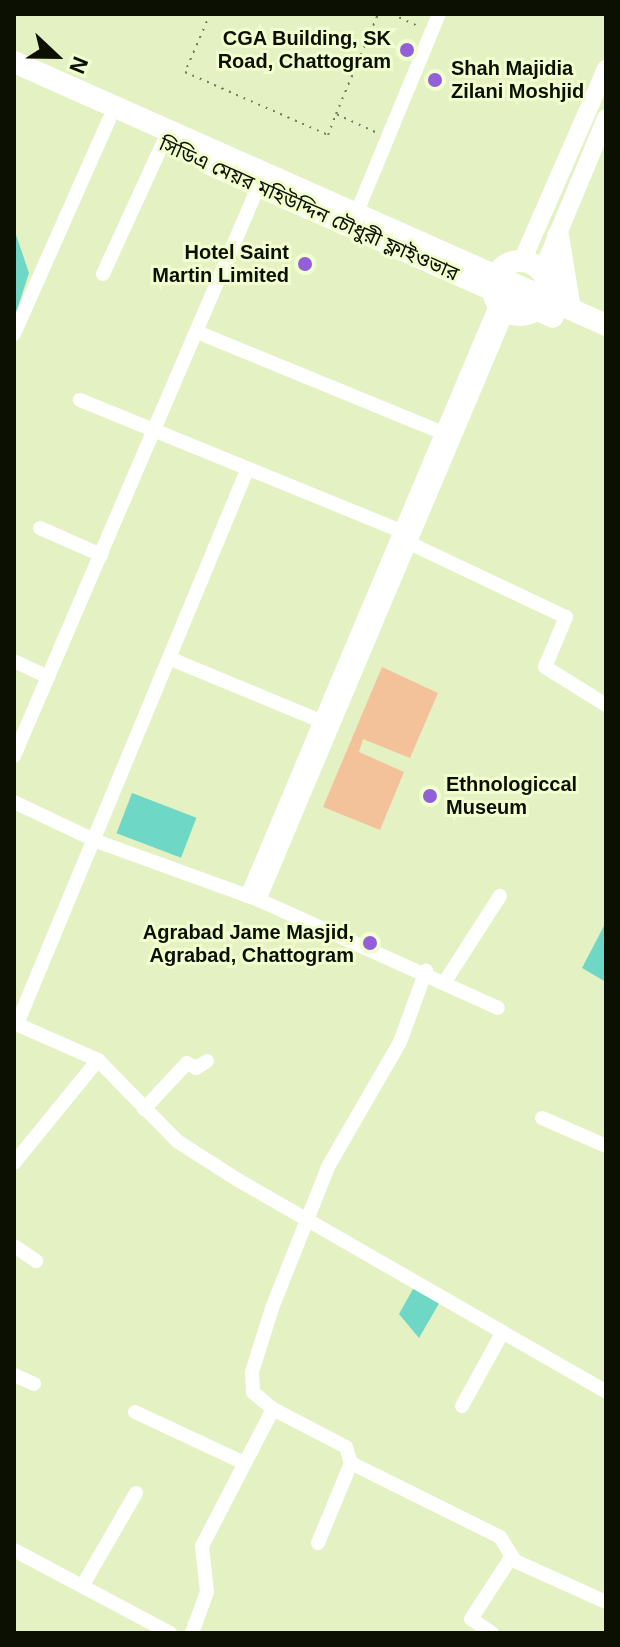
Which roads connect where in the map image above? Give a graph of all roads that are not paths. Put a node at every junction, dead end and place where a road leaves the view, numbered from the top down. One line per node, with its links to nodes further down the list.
1 (435, 18): 10 (street)
2 (14, 54): 10 (highway)
3 (14, 62): 17 (highway)
4 (606, 69): 13 (main road)
5 (14, 76): 7 (highway); 20 (highway, সিডিএ মেয়র মহিউদ্দিন চৌধুরী ফ্লাইওভার)
6 (606, 118): 11 (main road)
7 (109, 120): 8 (highway); 19 (street)
8 (163, 143): 9 (highway); 12 (street)
9 (259, 185): 14 (highway); 18 (street)
10 (359, 207): 14 (highway)
11 (558, 236): 13 (main road); 15 (highway)
12 (103, 274)
13 (536, 284): 14 (highway); 14 (highway); 15 (highway); 20 (highway)
14 (499, 294): 23 (street); 26 (street)
15 (569, 303): 16 (highway)
16 (606, 318)
17 (606, 325)
18 (197, 332): 22 (street); 23 (street)
19 (14, 334)
20 (606, 339)
21 (80, 400): 22 (street)
22 (155, 431): 24 (street); 27 (street)
23 (441, 432): 26 (street)
24 (247, 470): 26 (street); 28 (street)
25 (40, 528): 27 (street)
26 (402, 536): 31 (street); 32 (street); 37 (street)
27 (101, 555): 30 (street)
28 (171, 659): 32 (street); 35 (street)
29 (14, 661): 30 (street)
30 (48, 677): 33 (street)
31 (606, 705)
32 (318, 720): 37 (street)
33 (14, 756)
34 (14, 802): 35 (street)
35 (96, 841): 37 (street); 41 (street)
36 (500, 896): 39 (street)
37 (253, 898): 38 (street)
38 (426, 971): 39 (street); 48 (street)
39 (446, 980): 40 (street)
40 (498, 1008)
41 (16, 1024): 42 (street)
42 (98, 1060): 44 (street); 47 (street)
43 (207, 1061): 44 (street)
44 (144, 1109): 48 (street)
45 (542, 1118): 46 (street)
46 (606, 1146)
47 (14, 1163)
48 (310, 1218): 51 (street); 56 (street)
49 (14, 1246): 50 (street)
50 (36, 1261)
51 (500, 1337): 54 (street); 55 (street)
52 (14, 1375): 53 (street)
53 (34, 1384)
54 (606, 1392)
55 (462, 1406)
56 (273, 1409): 58 (street); 59 (street)
57 (135, 1412): 58 (street)
58 (242, 1462): 67 (street)
59 (351, 1463): 61 (street); 63 (street)
60 (136, 1493): 64 (street)
61 (318, 1543)
62 (14, 1550): 64 (street)
63 (512, 1556): 65 (street); 68 (street)
64 (84, 1583): 66 (street)
65 (606, 1602)
66 (170, 1633)
67 (192, 1633)
68 (492, 1633)

